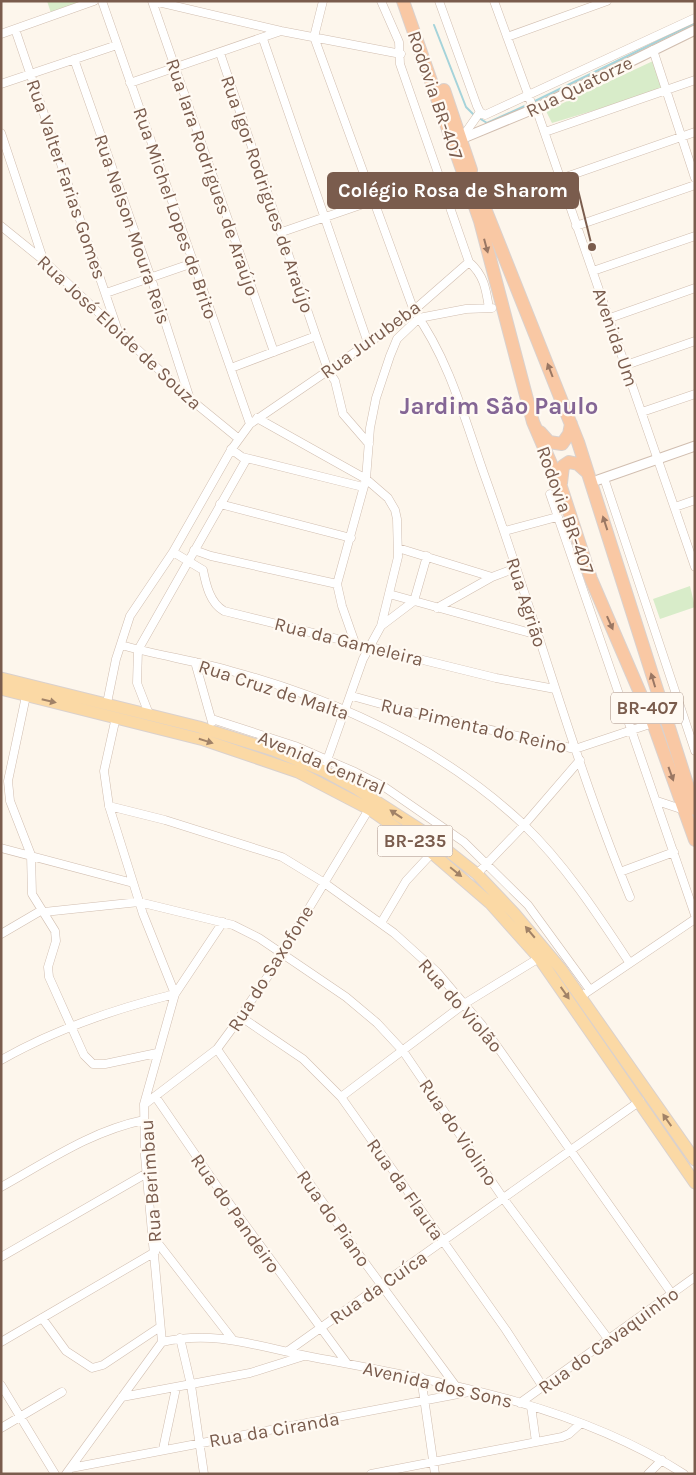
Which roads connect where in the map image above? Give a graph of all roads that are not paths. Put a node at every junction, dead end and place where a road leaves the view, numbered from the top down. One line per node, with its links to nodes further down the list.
1 (94, 1): 13 (street)
2 (102, 1): 20 (street, Rua Michel Lopes de Brito)
3 (153, 1): 11 (street); 25 (street, Rua Iara Rodrigues de Araújo)
4 (323, 1): 17 (street)
5 (381, 1): 23 (street)
6 (403, 1): 55 (highway, Rodovia BR-407 / BR-407, one-way to 55)
7 (412, 1): 38 (highway, Rodovia BR-407 / BR-407)
8 (439, 1): 33 (street)
9 (494, 1): 18 (street, Avenida Um)
10 (607, 1): 18 (street)
11 (173, 4): 15 (street)
12 (695, 18): 31 (street)
13 (15, 29): 16 (street); 26 (street, Rua Valter Farias Gomes)
14 (695, 30): 21 (street, Rua Quatorze)
15 (281, 31): 17 (street); 19 (street)
16 (1, 34)
17 (314, 37): 23 (street); 42 (street, Rua Agrião)
18 (507, 37): 31 (street, Avenida Um)
19 (263, 39): 22 (street); 43 (street)
20 (117, 45): 24 (street); 28 (street, Rua Michel Lopes de Brito)
21 (653, 50): 30 (street); 32 (street, Rua Quatorze)
22 (220, 53): 25 (street); 46 (street, Rua Igor Rodrigues de Araújo)
23 (401, 54): 49 (street)
24 (74, 59): 26 (street); 52 (street, Rua Nelson Moura Reis)
25 (174, 68): 28 (street); 63 (street, Rua Iara Rodrigues de Araújo)
26 (31, 74): 29 (street); 54 (street, Rua Valter Farias Gomes)
27 (695, 80): 30 (street)
28 (130, 83): 50 (street, Rua Michel Lopes de Brito)
29 (1, 84)
30 (667, 90): 34 (street); 37 (street)
31 (529, 96): 32 (street, Avenida Um); 33 (street)
32 (534, 108): 34 (street, Avenida Um); 38 (street, Rua Quatorze)
33 (484, 114): 38 (street)
34 (545, 132): 40 (street, Avenida Um)
35 (695, 132): 37 (street)
36 (1, 133): 48 (street)
37 (681, 137): 39 (street); 40 (street)
38 (461, 139): 73 (highway, Rodovia BR-407 / BR-407, one-way to 38)
39 (695, 178)
40 (560, 179): 45 (street, Avenida Um)
41 (695, 185): 45 (street)
42 (372, 201): 43 (street); 57 (street, Rua Agrião)
43 (325, 217): 46 (street); 62 (street)
44 (1, 226): 48 (street, Rua José Eloide de Souza)
45 (576, 226): 51 (street, Avenida Um)
46 (282, 232): 60 (street, Rua Igor Rodrigues de Araújo)
47 (695, 236): 51 (street)
48 (43, 260): 59 (street, Rua José Eloide de Souza)
49 (469, 262): 56 (street); 57 (street, Rua Jurubeba)
50 (193, 263): 52 (street); 65 (street, Rua Michel Lopes de Brito)
51 (592, 271): 58 (street, Avenida Um)
52 (151, 278): 54 (street); 68 (street, Rua Nelson Moura Reis)
53 (695, 288): 58 (street)
54 (106, 293): 59 (street, Rua Valter Farias Gomes)
55 (504, 307): 56 (street); 71 (highway, Rodovia BR-407 / BR-407)
56 (489, 308): 57 (street)
57 (417, 315): 62 (street, Rua Jurubeba); 75 (street); 87 (street, Rua Agrião)
58 (610, 318): 64 (street, Avenida Um)
59 (116, 328): 68 (street, Rua José Eloide de Souza)
60 (316, 336): 63 (street); 66 (street, Rua Igor Rodrigues de Araújo)
61 (695, 341): 64 (street)
62 (368, 343): 66 (street, Rua Jurubeba)
63 (274, 352): 65 (street)
64 (626, 365): 69 (street, Avenida Um)
65 (230, 368): 72 (street, Rua Michel Lopes de Brito)
66 (328, 370): 70 (street, Rua Jurubeba); 75 (street, Rua Igor Rodrigues de Araújo)
67 (695, 394): 69 (street)
68 (190, 399): 74 (street, Rua José Eloide de Souza)
69 (642, 412): 79 (street, Avenida Um)
70 (257, 418): 72 (street, Rua Jurubeba); 81 (street)
71 (533, 422): 73 (highway); 82 (highway, Rodovia BR-407 / BR-407)
72 (250, 424): 74 (street, Rua Jurubeba)
73 (571, 424): 80 (highway, Rodovia BR-407 / BR-407)
74 (239, 439): 77 (street, Rua Jurubeba)
75 (369, 444): 81 (street)
76 (695, 446): 79 (street)
77 (231, 450): 78 (street); 91 (street, Rua Jurubeba)
78 (243, 458): 81 (street); 84 (street)
79 (658, 458): 80 (street); 85 (street, Avenida Um)
80 (596, 477): 82 (highway); 123 (street); 130 (highway, Rodovia BR-407 / BR-407, one-way to 80)
81 (364, 483): 88 (street); 89 (street)
82 (555, 491): 86 (street); 119 (highway, Rodovia BR-407 / BR-407, one-way to 119)
83 (695, 500): 85 (street)
84 (220, 504): 88 (street); 90 (street)
85 (675, 507): 92 (street, Avenida Um)
86 (557, 517): 87 (street); 120 (street)
87 (505, 531): 96 (street, Rua Agrião)
88 (350, 538): 98 (street)
89 (398, 548): 93 (street); 99 (street)
90 (194, 550): 94 (street); 98 (street)
91 (173, 552): 94 (street, Rua da Gameleira); 105 (street)
92 (692, 553): 95 (street, Avenida Um)
93 (427, 556): 97 (street); 100 (street)
94 (188, 561): 104 (street, Rua da Gameleira); 107 (street)
95 (695, 567)
96 (516, 568): 97 (street); 103 (street, Rua Agrião)
97 (492, 577): 101 (street)
98 (337, 584): 104 (street)
99 (389, 594): 100 (street); 102 (street)
100 (414, 601): 101 (street); 102 (street)
101 (437, 608): 103 (street)
102 (381, 626): 106 (street)
103 (538, 635): 110 (street, Rua Agrião)
104 (355, 643): 106 (street, Rua da Gameleira)
105 (121, 645): 107 (street, Rua Cruz de Malta); 114 (street)
106 (369, 646): 110 (street, Rua da Gameleira); 113 (street)
107 (138, 650): 108 (street, Rua Cruz de Malta); 116 (street)
108 (195, 662): 115 (street, Rua Cruz de Malta); 118 (street)
109 (1, 678): 114 (main road, BR-235 / BR-235)
110 (555, 689): 122 (street, Rua Agrião)
111 (1, 690): 112 (main road, BR-235 / BR-235)
112 (26, 696): 117 (main road, BR-235 / BR-235, one-way to 117); 136 (street)
113 (352, 696): 115 (street); 122 (street, Rua Pimenta do Reino)
114 (107, 703): 116 (main road, BR-235 / BR-235)
115 (346, 711): 125 (street); 131 (street, Rua Cruz de Malta)
116 (149, 714): 121 (main road, BR-235 / BR-235)
117 (116, 717): 126 (main road, BR-235 / BR-235, one-way to 126); 128 (street)
118 (212, 719): 121 (street); 125 (street, Avenida Central)
119 (653, 723): 120 (street, Rua Pimenta do Reino); 130 (highway, Rodovia BR-407 / BR-407, one-way to 130)
120 (633, 730): 122 (street, Rua Pimenta do Reino); 127 (street)
121 (215, 732): 126 (main road, BR-235 / BR-235)
122 (575, 749): 124 (street, Rua Agrião)
123 (695, 751)
124 (580, 760): 131 (street); 138 (street, Rua Agrião)
125 (325, 766): 126 (main road, BR-235 / BR-235); 137 (street, Avenida Central); 139 (main road, BR-235 / BR-235, one-way to 125)
126 (300, 767): 129 (main road, BR-235 / BR-235)
127 (657, 801): 130 (street); 134 (street)
128 (109, 806): 140 (street, Rua do Violão); 141 (street)
129 (369, 809): 135 (main road, BR-235 / BR-235); 140 (street, Rua do Saxofone)
130 (689, 810): 132 (highway, Rodovia BR-407 / BR-407)
131 (524, 825): 137 (street); 152 (street, Rua Cruz de Malta)
132 (695, 840)
133 (1, 848): 136 (street)
134 (674, 852): 138 (street); 145 (street)
135 (432, 853): 148 (street); 151 (main road, BR-235 / BR-235, one-way to 151)
136 (31, 855): 141 (street); 144 (street)
137 (487, 864): 139 (street); 153 (street, Avenida Central)
138 (620, 872): 142 (street, Rua Agrião)
139 (477, 874): 153 (main road, BR-235 / BR-235, one-way to 139)
140 (323, 882): 148 (street, Rua do Violão); 150 (street, Rua do Saxofone)
141 (132, 883): 143 (street)
142 (630, 897)
143 (139, 902): 144 (street, Rua do Violino); 147 (street, Rua do Violino); 154 (street)
144 (43, 911): 149 (street); 157 (street)
145 (695, 915)
146 (695, 919): 152 (street)
147 (223, 922): 150 (street, Rua do Violino); 154 (street, Rua Berimbau)
148 (381, 923): 155 (street, Rua do Violão)
149 (1, 934)
150 (281, 953): 156 (street, Rua do Saxofone); 159 (street, Rua do Violino)
151 (539, 958): 155 (street); 164 (main road, BR-235 / BR-235, one-way to 164)
152 (629, 962): 153 (street)
153 (585, 993): 168 (main road, BR-235 / BR-235, one-way to 153)
154 (175, 994): 157 (street); 160 (street, Rua Berimbau)
155 (464, 1004): 159 (street); 167 (street, Rua do Violão)
156 (242, 1017): 158 (street, Rua do Saxofone); 163 (street, Rua da Flauta)
157 (71, 1026): 160 (street); 161 (street)
158 (217, 1049): 162 (street, Rua do Saxofone); 178 (street, Rua do Piano)
159 (402, 1051): 163 (street); 172 (street, Rua do Violino)
160 (157, 1053): 165 (street, Rua Berimbau)
161 (1, 1060)
162 (155, 1096): 165 (street, Rua do Saxofone); 182 (street, Rua do Pandeiro)
163 (341, 1097): 174 (street, Rua da Flauta)
164 (640, 1101): 167 (street, Rua da Cuíca); 170 (main road, BR-235 / BR-235)
165 (144, 1104): 166 (street, Rua Berimbau)
166 (144, 1120): 169 (street, Rua Berimbau); 171 (street)
167 (569, 1151): 172 (street, Rua da Cuíca); 179 (street, Rua do Violão)
168 (695, 1160)
169 (147, 1173): 173 (street, Rua Berimbau); 176 (street)
170 (695, 1183)
171 (1, 1187)
172 (503, 1198): 174 (street, Rua da Cuíca); 185 (street, Rua do Violino)
173 (154, 1238): 175 (street, Rua Berimbau); 184 (street)
174 (442, 1241): 178 (street, Rua da Cuíca); 195 (street, Rua da Flauta)
175 (155, 1252): 180 (street); 181 (street, Rua Berimbau)
176 (1, 1257)
177 (695, 1277): 179 (street, Rua do Cavaquinho)
178 (381, 1284): 182 (street, Rua da Cuíca); 194 (street, Rua do Piano)
179 (672, 1294): 185 (street, Rua do Cavaquinho)
180 (42, 1318): 181 (street); 186 (street)
181 (160, 1327): 187 (street, Rua Berimbau)
182 (321, 1328): 188 (street, Rua da Cuíca); 190 (street, Rua do Pandeiro)
183 (180, 1338): 184 (street, Avenida dos Sons); 187 (street, Avenida dos Sons); 193 (street)
184 (232, 1340): 188 (street, Avenida dos Sons)
185 (609, 1340): 195 (street, Rua do Cavaquinho)
186 (1, 1342)
187 (162, 1342): 199 (street)
188 (288, 1351): 189 (street, Avenida dos Sons)
189 (306, 1356): 190 (street, Avenida dos Sons); 193 (street)
190 (346, 1362): 191 (street, Avenida dos Sons)
191 (421, 1377): 194 (street, Avenida dos Sons); 200 (street)
192 (1, 1385): 203 (street)
193 (191, 1385): 196 (street); 206 (street)
194 (455, 1385): 197 (street, Avenida dos Sons)
195 (543, 1387): 201 (street, Rua do Cavaquinho)
196 (176, 1388): 199 (street); 208 (street)
197 (477, 1390): 200 (street, Rua da Ciranda); 201 (street, Avenida dos Sons)
198 (62, 1392): 203 (street)
199 (122, 1397): 211 (street)
200 (424, 1401): 206 (street, Rua da Ciranda); 210 (street)
201 (520, 1402): 202 (street, Avenida dos Sons)
202 (531, 1406): 204 (street, Avenida dos Sons); 207 (street)
203 (20, 1417): 205 (street); 212 (street)
204 (580, 1424): 207 (street); 209 (street, Avenida dos Sons)
205 (1, 1428)
206 (198, 1442): 208 (street, Rua da Ciranda); 213 (street)
207 (536, 1442): 210 (street)
208 (163, 1450): 211 (street, Rua da Ciranda)
209 (662, 1460): 216 (street); 217 (street, Avenida dos Sons)
210 (433, 1462): 214 (street); 215 (street)
211 (68, 1471)
212 (55, 1474)
213 (204, 1474)
214 (371, 1474)
215 (435, 1474)
216 (648, 1474)
217 (684, 1474)

